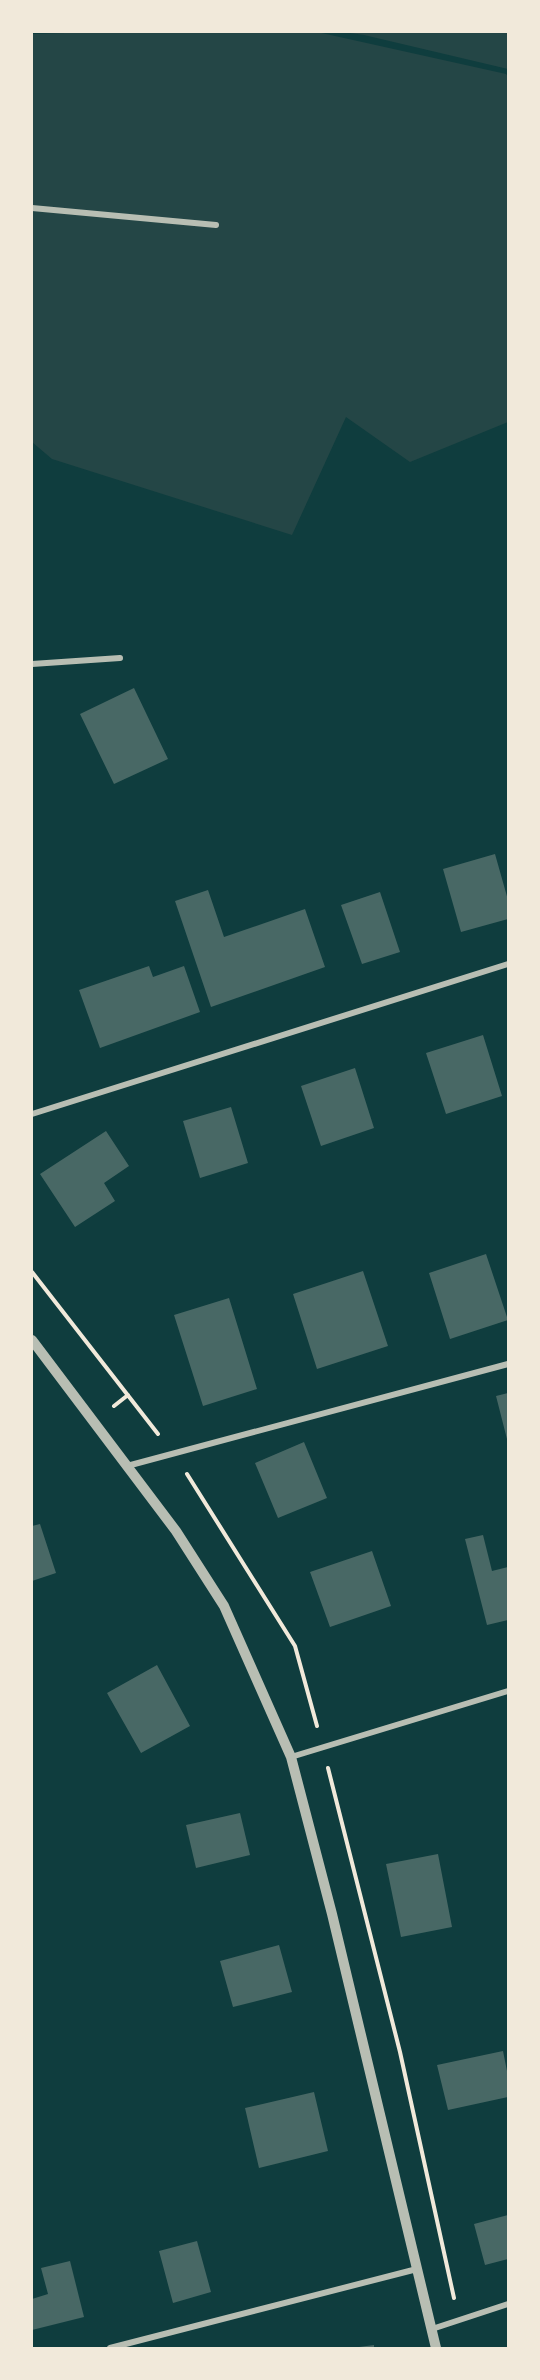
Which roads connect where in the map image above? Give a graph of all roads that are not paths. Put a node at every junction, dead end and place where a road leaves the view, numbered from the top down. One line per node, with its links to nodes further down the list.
1 (32, 208): 2 (street)
2 (216, 225)
3 (120, 658): 4 (street)
4 (32, 664)
5 (508, 964): 6 (street)
6 (32, 1113)
7 (32, 1340): 9 (street)
8 (508, 1364): 9 (street)
9 (127, 1466): 11 (street)
10 (508, 1691): 11 (street)
11 (291, 1757): 12 (street)
12 (418, 2269): 14 (street); 15 (street)
13 (508, 2304): 14 (street)
14 (432, 2329): 16 (street)
15 (110, 2349)
16 (436, 2349)

